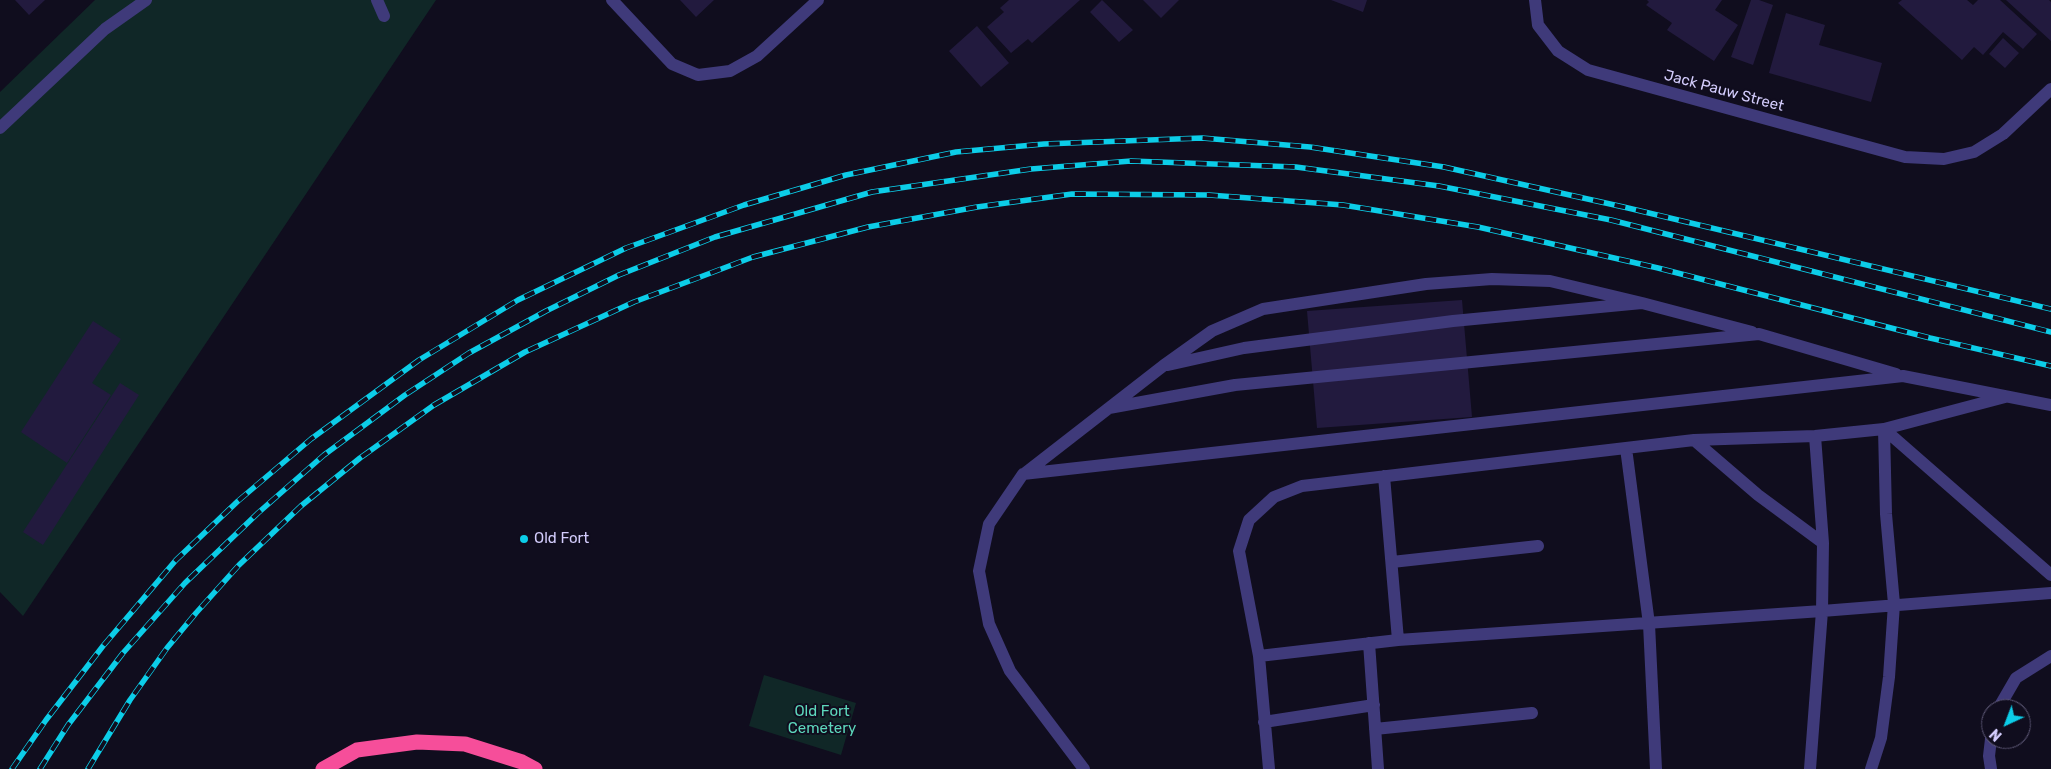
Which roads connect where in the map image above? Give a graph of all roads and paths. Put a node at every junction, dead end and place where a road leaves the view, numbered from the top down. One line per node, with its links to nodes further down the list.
1 (146, 0): 8 (street)
2 (377, 0): 6 (street)
3 (612, 0): 4 (street)
4 (818, 0)
5 (1534, 0): 7 (street, Jack Pauw Street)
6 (384, 16)
7 (2051, 89)
8 (0, 128)
9 (1642, 303): 10 (street); 11 (street); 11 (street)
10 (1759, 334): 12 (street); 15 (street)
11 (1163, 366): 15 (street)
12 (1904, 376): 13 (street); 20 (street)
13 (2008, 396): 14 (street); 16 (street)
14 (2051, 405)
15 (1109, 408): 20 (street)
16 (1884, 429): 17 (street); 25 (street); 27 (street)
17 (1815, 436): 18 (street); 22 (street)
18 (1694, 440): 19 (street); 22 (street)
19 (1626, 448): 21 (street); 29 (street)
20 (1023, 474): 42 (street)
21 (1384, 476): 24 (street); 32 (street)
22 (1823, 543): 28 (street)
23 (1538, 546): 24 (street)
24 (1392, 562): 30 (street)
25 (2051, 575)
26 (2051, 593): 27 (street)
27 (1894, 604): 28 (street); 47 (street)
28 (1822, 611): 29 (street); 46 (street)
29 (1649, 624): 30 (street); 45 (street)
30 (1398, 640): 31 (street)
31 (1369, 643): 32 (street); 35 (street)
32 (1259, 656): 37 (street)
33 (2051, 656): 34 (street)
34 (2004, 699)
35 (1374, 705): 37 (street); 38 (street)
36 (1532, 713): 38 (street)
37 (1264, 722): 43 (street)
38 (1375, 729): 44 (street)
39 (1990, 749): 48 (street)
40 (323, 769): 41 (highway)
41 (535, 769)
42 (1084, 769)
43 (1269, 769)
44 (1378, 769)
45 (1656, 769)
46 (1810, 769)
47 (1871, 769)
48 (1991, 769)

